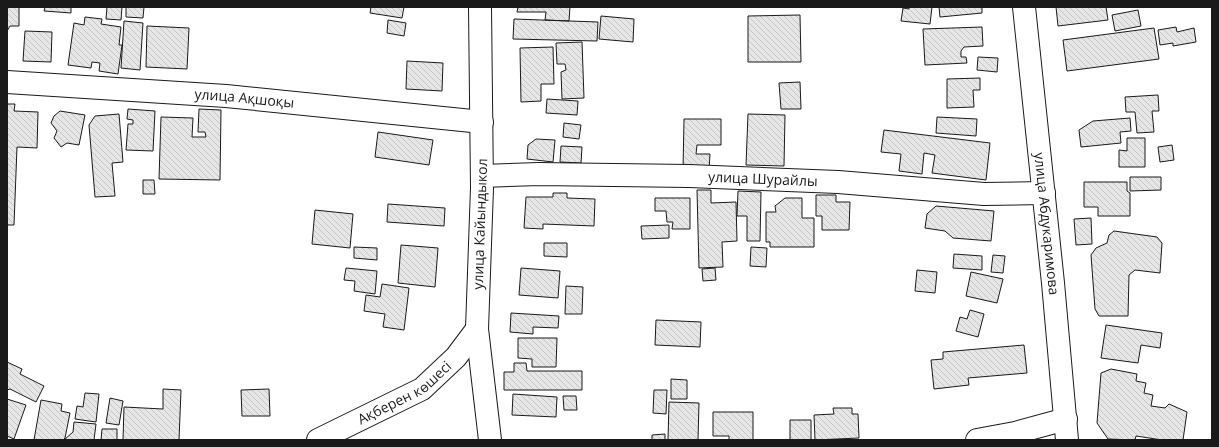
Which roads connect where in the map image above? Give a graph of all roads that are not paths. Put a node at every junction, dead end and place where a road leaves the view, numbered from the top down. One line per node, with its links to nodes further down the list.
1 (480, 7): 4 (street, улица Кайындыкол)
2 (1024, 7): 6 (street, улица Абдукаримова)
3 (7, 82): 4 (street, улица Ақшоқы)
4 (482, 122): 5 (street, улица Кайындыкол)
5 (482, 176): 6 (street, улица Шурайлы); 7 (street, улица Кайындыкол)
6 (1044, 193): 8 (street, улица Абдукаримова)
7 (477, 329): 9 (street, Ақберен көшесі); 10 (street, улица Кайындыкол)
8 (1066, 419): 11 (street); 12 (street, улица Абдукаримова)
9 (318, 440)
10 (490, 440)
11 (977, 440)
12 (1067, 440)

